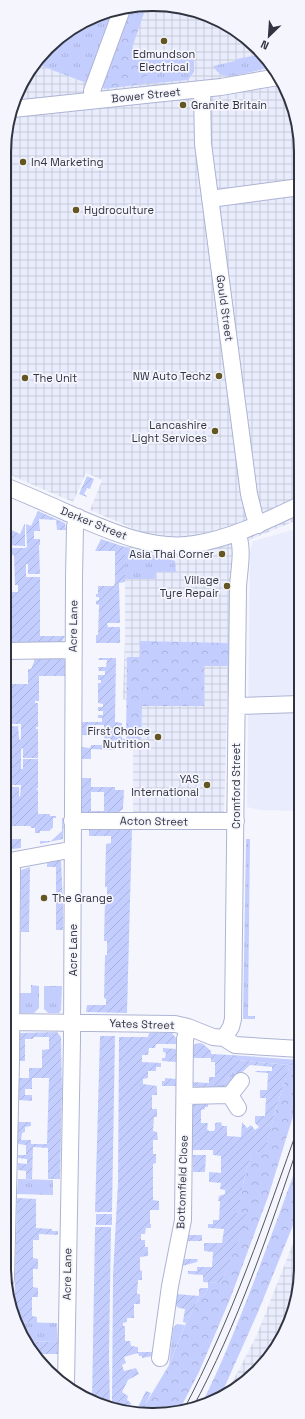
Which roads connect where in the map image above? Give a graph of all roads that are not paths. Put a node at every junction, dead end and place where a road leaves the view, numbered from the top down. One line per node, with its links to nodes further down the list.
1 (119, 15): 4 (street)
2 (272, 77): 3 (street, Bower Street)
3 (202, 89): 4 (street, Bower Street); 7 (street, Gould Street)
4 (93, 100): 5 (street, Bower Street)
5 (19, 108)
6 (294, 188): 7 (street)
7 (210, 199): 11 (street, Gould Street)
8 (11, 489): 10 (street, Derker Street)
9 (294, 508): 11 (street, Derker Street)
10 (78, 517): 12 (street, Derker Street); 13 (street, Acre Lane)
11 (258, 525): 12 (street, Derker Street)
12 (237, 533): 16 (street, Cromford Street)
13 (73, 650): 14 (street); 17 (street, Acre Lane)
14 (11, 651)
15 (294, 704): 16 (street)
16 (237, 706): 18 (street, Cromford Street)
17 (72, 821): 18 (street, Acton Street); 19 (street, Acre Lane)
18 (236, 821): 26 (street, Cromford Street)
19 (72, 851): 20 (street); 24 (street, Acre Lane)
20 (11, 861)
21 (11, 868): 22 (street)
22 (11, 900)
23 (11, 1022): 24 (street, Yates Street)
24 (72, 1023): 25 (street, Yates Street); 31 (street, Acre Lane)
25 (188, 1027): 26 (street, Yates Street); 29 (street, Bottomfield Close)
26 (224, 1038): 27 (street, Yates Street)
27 (294, 1049)
28 (241, 1081): 29 (street)
29 (185, 1096): 30 (street, Bottomfield Close)
30 (160, 1358)
31 (66, 1379)

